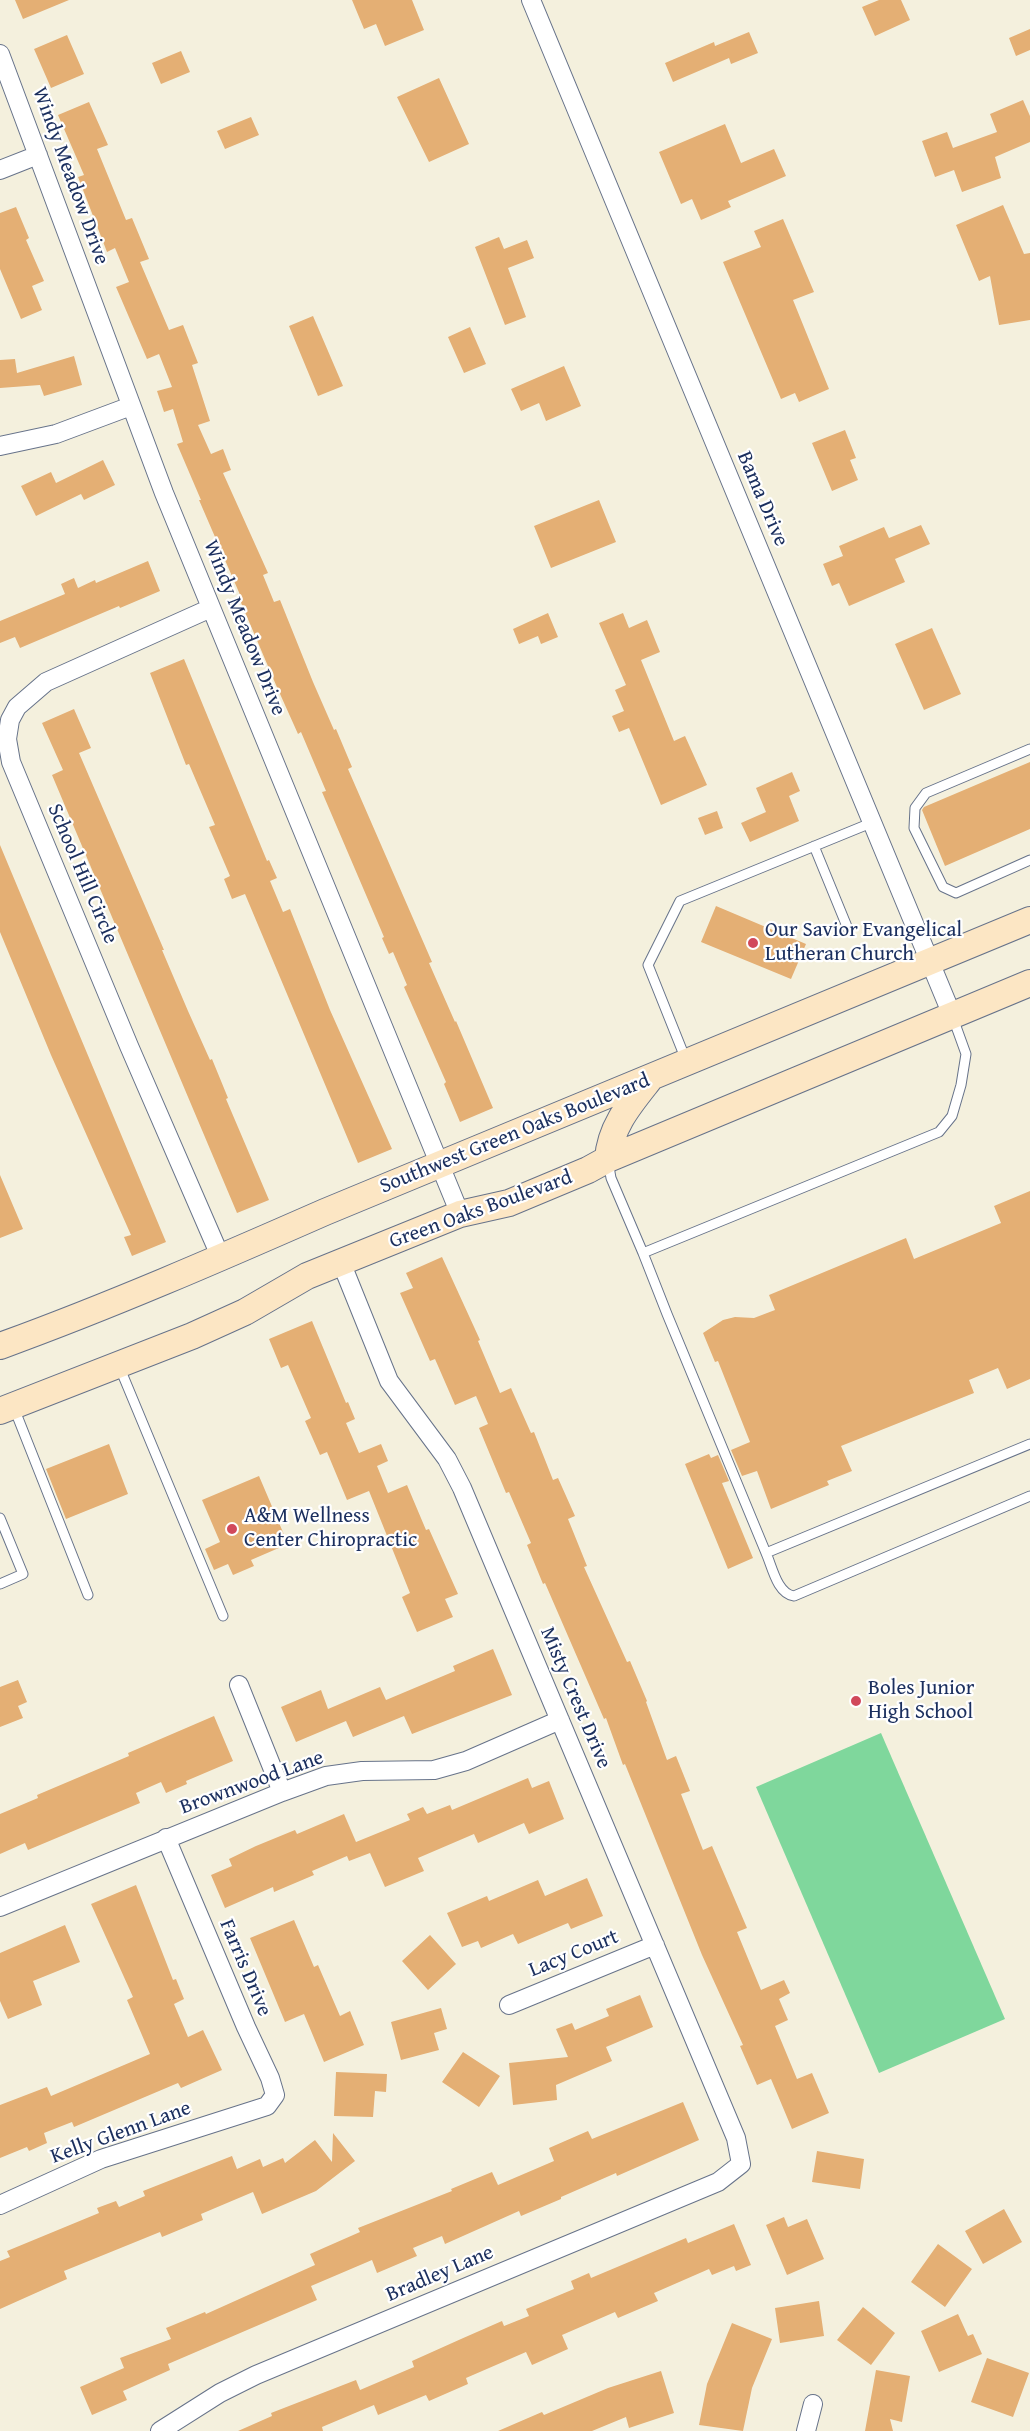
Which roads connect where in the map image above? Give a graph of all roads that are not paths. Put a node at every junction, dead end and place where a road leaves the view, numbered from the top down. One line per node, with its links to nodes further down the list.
1 (531, 0): 9 (street, Bama Drive)
2 (0, 54): 3 (street, Windy Meadow Drive)
3 (38, 155): 4 (street); 5 (street, Windy Meadow Drive)
4 (0, 170)
5 (131, 406): 6 (street); 7 (street, Windy Meadow Drive)
6 (0, 446)
7 (211, 608): 20 (street, Windy Meadow Drive); 23 (street, School Hill Circle)
8 (1030, 749): 11 (lane)
9 (871, 823): 10 (lane); 14 (street, Bama Drive)
10 (814, 846): 13 (lane); 17 (lane)
11 (1030, 860)
12 (1030, 920): 14 (main road, Southwest Green Oaks Boulevard)
13 (848, 929)
14 (929, 962): 16 (street, Bama Drive); 17 (main road, Southwest Green Oaks Boulevard)
15 (1030, 983): 16 (main road, Green Oaks Boulevard)
16 (952, 1015): 19 (main road, Green Oaks Boulevard); 22 (lane)
17 (687, 1064): 18 (main road, Southwest Green Oaks Boulevard)
18 (649, 1079): 19 (main road); 20 (main road, Southwest Green Oaks Boulevard)
19 (608, 1159): 21 (main road, Green Oaks Boulevard); 22 (lane)
20 (440, 1165): 21 (street, Windy Meadow Drive); 23 (main road, Southwest Green Oaks Boulevard)
21 (460, 1214): 24 (main road, Green Oaks Boulevard)
22 (644, 1253): 31 (lane)
23 (221, 1258): 25 (main road, Southwest Green Oaks Boulevard)
24 (341, 1262): 26 (main road, Green Oaks Boulevard); 36 (street, Misty Crest Drive)
25 (0, 1346)
26 (119, 1366): 27 (main road, Green Oaks Boulevard); 34 (lane)
27 (7, 1409): 33 (lane)
28 (1030, 1444): 31 (lane)
29 (1030, 1496): 31 (lane)
30 (1, 1524): 32 (lane)
31 (766, 1553)
32 (0, 1584)
33 (88, 1595)
34 (223, 1616)
35 (239, 1685): 37 (street)
36 (560, 1720): 37 (street, Brownwood Lane); 40 (street, Misty Crest Drive)
37 (282, 1792): 38 (street, Brownwood Lane)
38 (166, 1839): 39 (street, Brownwood Lane); 42 (street, Farris Drive)
39 (0, 1907)
40 (655, 1945): 41 (street, Lacy Court); 43 (street, Misty Crest Drive)
41 (509, 2005)
42 (260, 2108): 44 (street, Kelly Glenn Lane)
43 (741, 2164): 46 (street, Bradley Lane)
44 (0, 2205)
45 (813, 2404): 47 (street)
46 (160, 2431)
47 (806, 2431)

